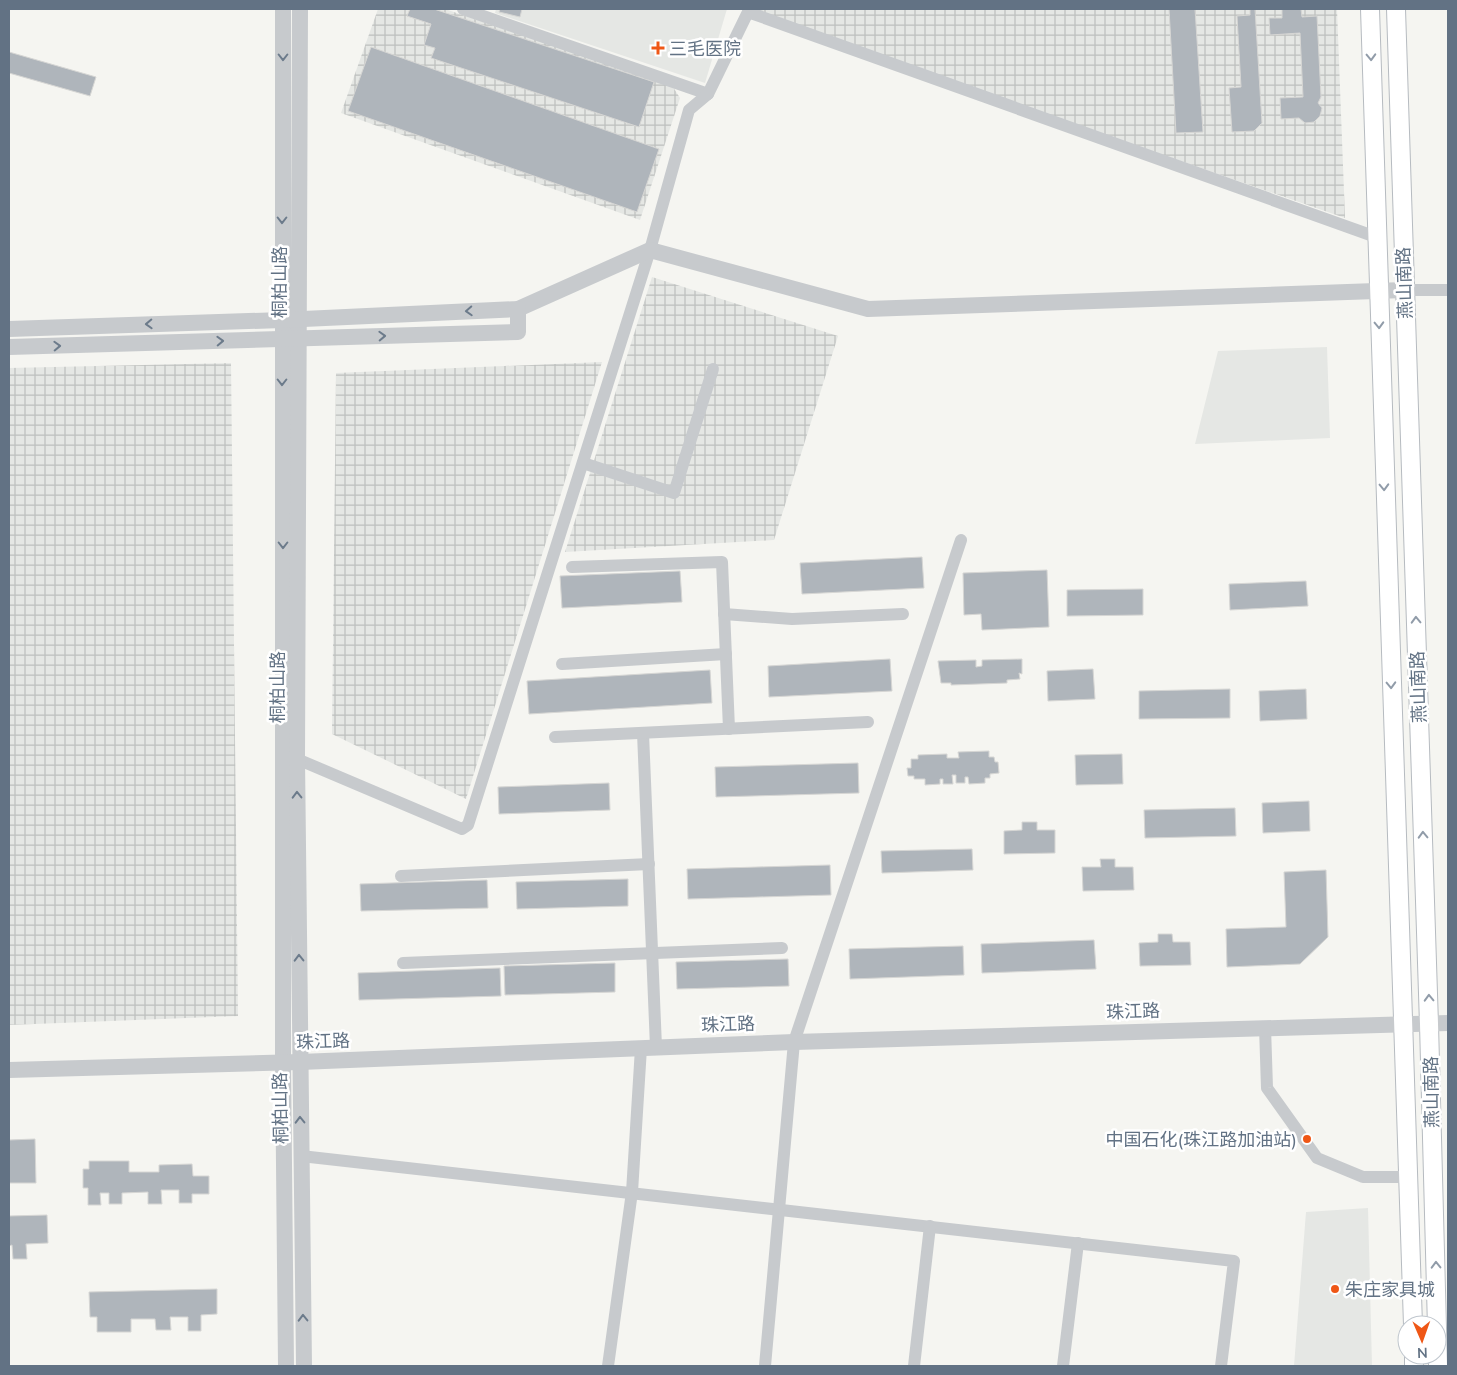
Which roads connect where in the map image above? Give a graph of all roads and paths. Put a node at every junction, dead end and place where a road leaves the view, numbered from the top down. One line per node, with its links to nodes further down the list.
1 (283, 9): 14 (street, 桐柏山路, one-way to 14)
2 (300, 9): 13 (street, 桐柏山路)
3 (463, 9): 6 (street)
4 (1370, 9): 7 (main road, 燕山南路, one-way to 7)
5 (1396, 9): 9 (main road, 燕山南路)
6 (708, 94): 7 (street); 8 (street)
7 (1376, 238): 11 (main road, 燕山南路)
8 (650, 250): 11 (street); 12 (street); 20 (street)
9 (1404, 290): 10 (street); 11 (street); 38 (main road, 燕山南路, one-way to 9)
10 (1448, 290)
11 (1378, 291): 39 (main road, 燕山南路, one-way to 39)
12 (518, 309): 13 (street, one-way to 13); 16 (street, one-way to 12)
13 (299, 319): 14 (street); 16 (street, 桐柏山路)
14 (282, 320): 15 (street, one-way to 15); 17 (street, 桐柏山路)
15 (9, 329)
16 (299, 338): 17 (street); 31 (street, 桐柏山路)
17 (282, 339): 18 (street, one-way to 17); 43 (street, 桐柏山路, one-way to 43)
18 (9, 347)
19 (713, 369): 20 (street)
20 (582, 464): 31 (street)
21 (961, 540): 41 (street)
22 (572, 567): 23 (street)
23 (724, 614): 24 (street); 25 (street)
24 (903, 614)
25 (726, 654): 26 (street); 28 (street)
26 (562, 664)
27 (868, 722): 28 (street)
28 (729, 729): 29 (street)
29 (643, 733): 30 (street); 32 (street)
30 (555, 737)
31 (297, 760): 43 (street, 桐柏山路, one-way to 31)
32 (649, 864): 33 (street); 35 (street)
33 (401, 876)
34 (782, 948): 35 (street)
35 (653, 953): 36 (street); 42 (street)
36 (403, 963)
37 (1448, 1023): 38 (street, 珠江路)
38 (1430, 1024): 39 (street, 珠江路); 59 (main road, 燕山南路, one-way to 38)
39 (1402, 1026): 40 (street, 珠江路); 46 (main road, 燕山南路)
40 (1265, 1028): 41 (street, 珠江路); 46 (street)
41 (794, 1042): 42 (street, 珠江路); 48 (street)
42 (649, 1047): 43 (street, 珠江路); 47 (street)
43 (292, 1062): 44 (street, 珠江路); 45 (street, 桐柏山路, one-way to 43); 52 (street, 桐柏山路)
44 (9, 1070)
45 (301, 1156): 47 (street); 53 (street, 桐柏山路, one-way to 45)
46 (1408, 1177): 51 (main road, 燕山南路)
47 (632, 1192): 48 (street); 54 (street)
48 (780, 1209): 49 (street); 55 (street)
49 (930, 1226): 50 (street); 56 (street)
50 (1078, 1243): 57 (street); 58 (street)
51 (1413, 1315)
52 (286, 1366)
53 (304, 1366)
54 (608, 1366)
55 (765, 1366)
56 (914, 1366)
57 (1064, 1366)
58 (1221, 1366)
59 (1438, 1366)

